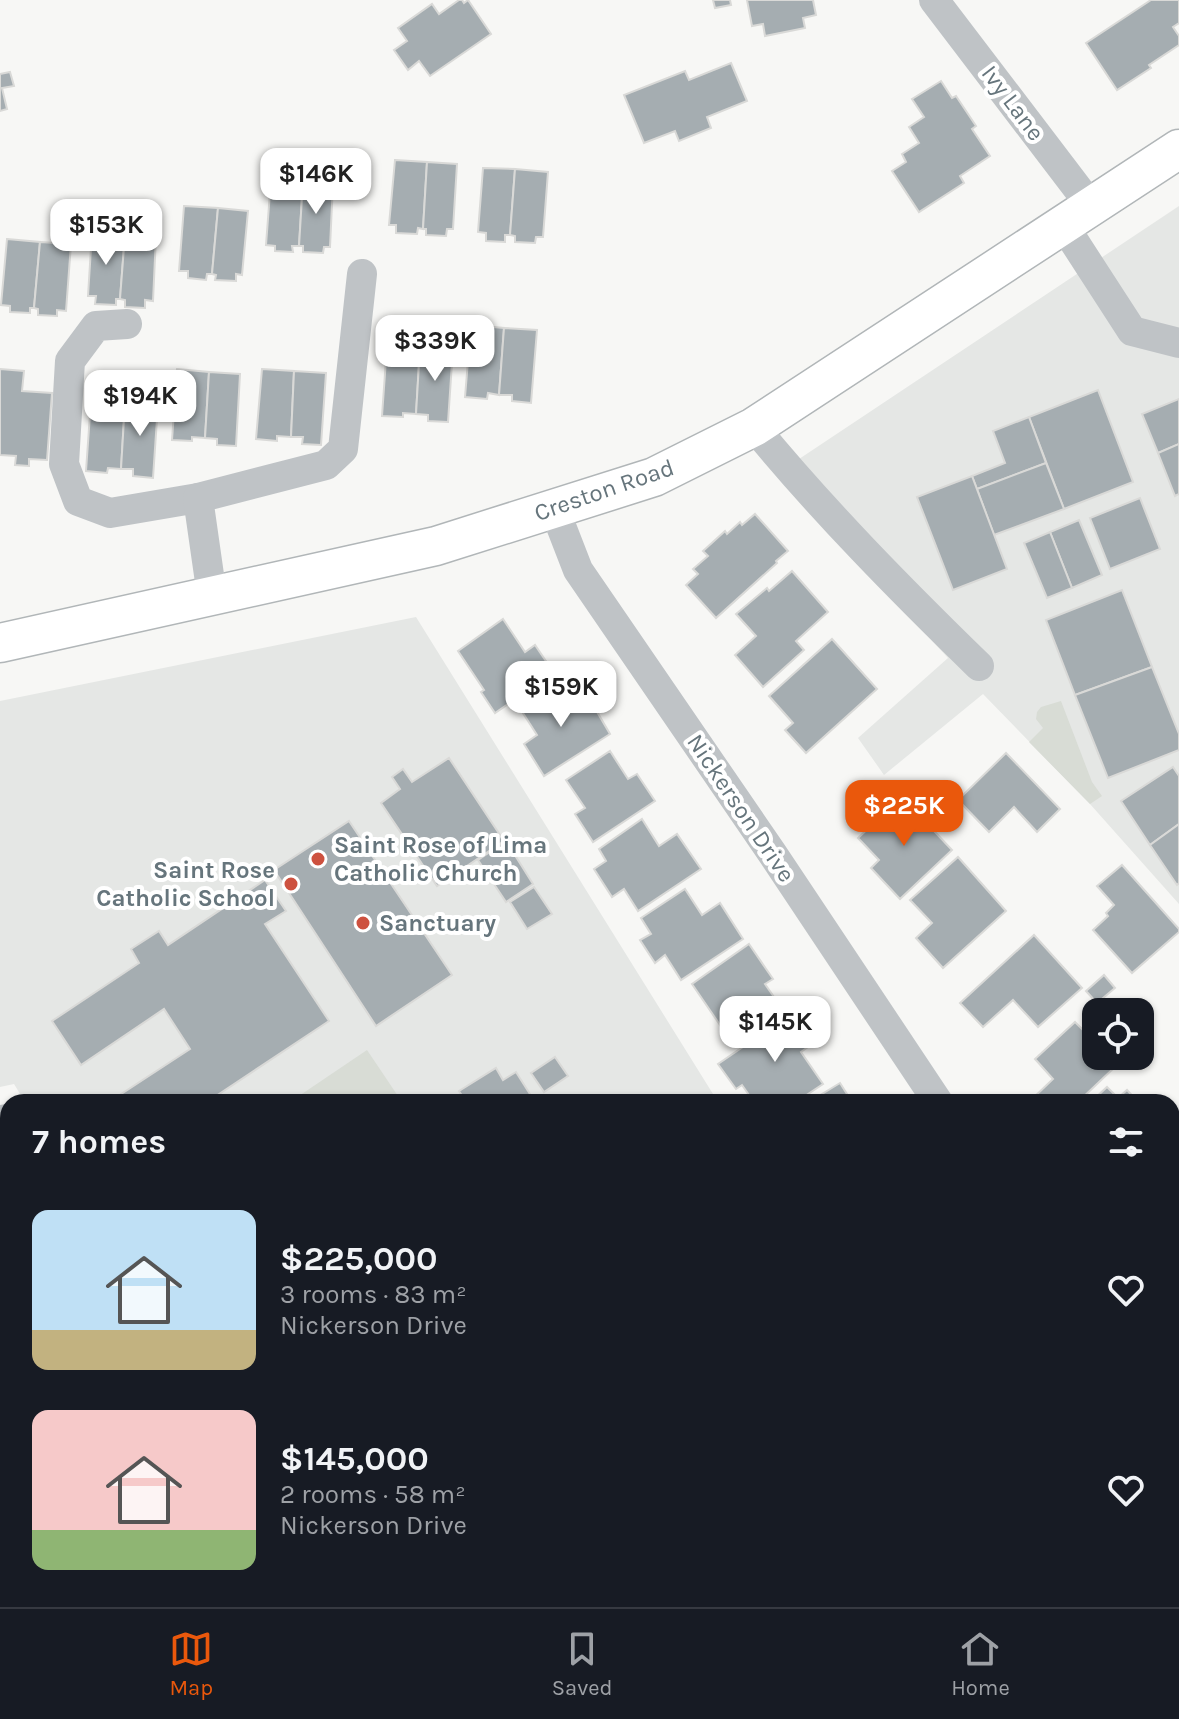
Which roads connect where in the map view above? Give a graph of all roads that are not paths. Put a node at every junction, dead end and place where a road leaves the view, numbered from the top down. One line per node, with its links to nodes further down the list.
1 (934, 0): 3 (street, Ivy Lane)
2 (1179, 149): 3 (main road, Creston Road)
3 (1077, 216): 6 (street, Ivy Lane); 7 (main road, Creston Road)
4 (362, 274): 8 (street)
5 (127, 324): 8 (street)
6 (1179, 343)
7 (754, 427): 9 (main road, Creston Road); 12 (street)
8 (198, 498): 10 (street)
9 (554, 508): 10 (main road, Creston Road); 13 (street, Nickerson Drive)
10 (212, 596): 11 (main road, Creston Road)
11 (0, 643)
12 (979, 666)
13 (933, 1094)

